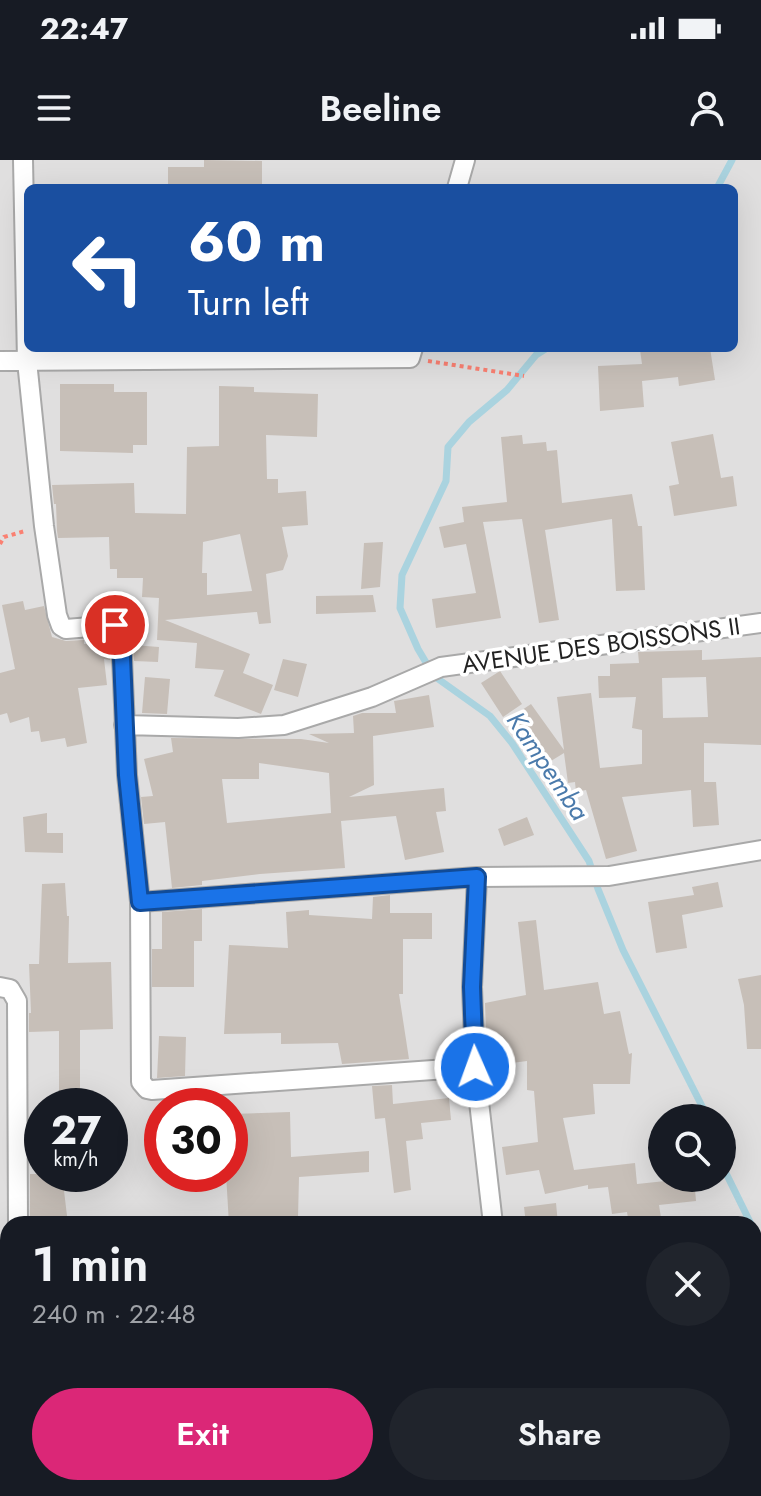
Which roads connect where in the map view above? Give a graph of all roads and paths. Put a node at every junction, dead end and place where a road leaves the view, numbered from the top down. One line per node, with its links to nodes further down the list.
1 (23, 160): 4 (street)
2 (465, 160): 3 (street)
3 (458, 184)
4 (24, 210)
5 (27, 352): 8 (street)
6 (412, 353): 8 (street); 9 (path)
7 (0, 361): 8 (street)
8 (27, 361): 10 (street)
9 (522, 376)
10 (44, 526): 11 (path); 13 (street)
11 (0, 544)
12 (761, 623): 13 (street, AVENUE DES BOISSONS II)
13 (124, 725): 16 (street)
14 (761, 850): 15 (street)
15 (477, 877): 16 (street); 18 (street)
16 (140, 902): 18 (street)
17 (5, 988): 19 (street)
18 (475, 1067): 20 (street)
19 (18, 1216)
20 (492, 1216)

